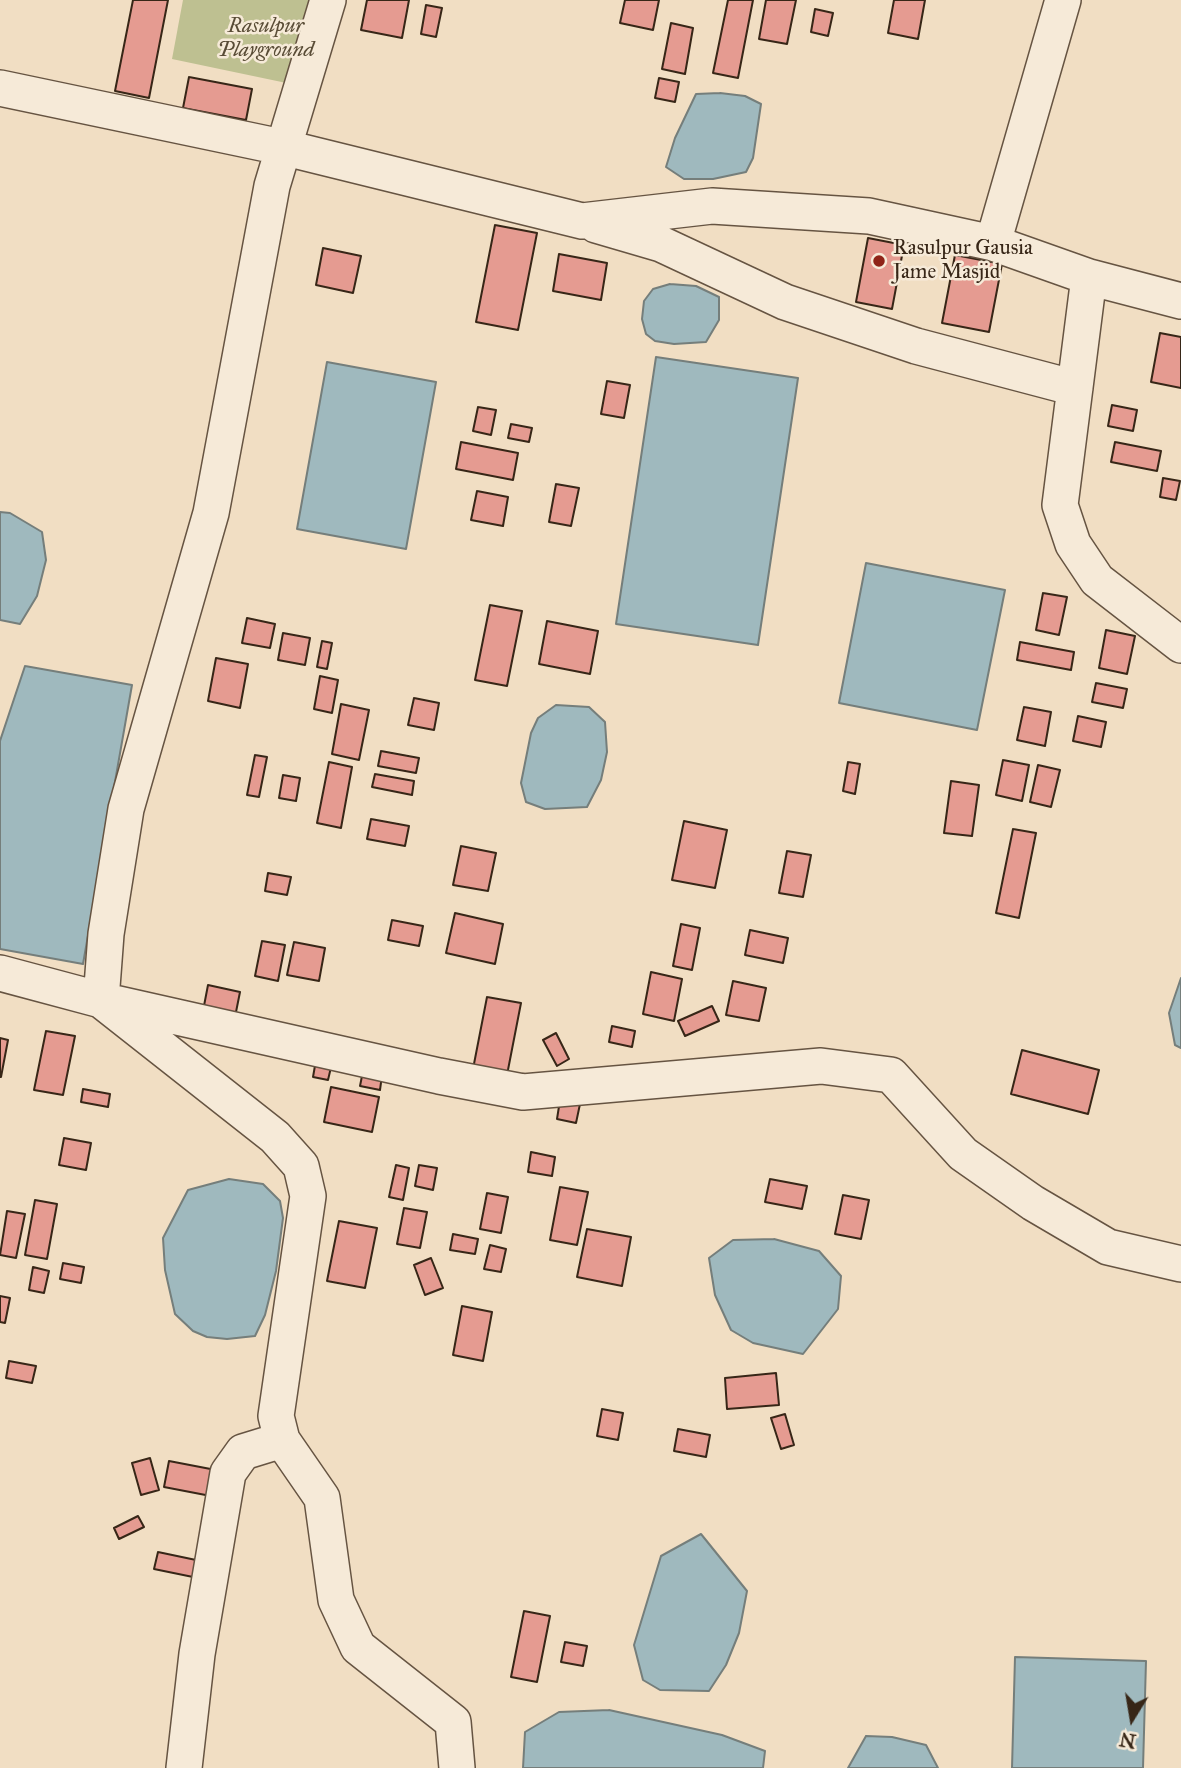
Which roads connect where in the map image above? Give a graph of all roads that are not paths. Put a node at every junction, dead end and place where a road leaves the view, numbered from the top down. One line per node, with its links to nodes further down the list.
1 (328, 0): 4 (street)
2 (1063, 0): 6 (street)
3 (0, 88): 4 (street)
4 (286, 148): 5 (street); 12 (street)
5 (582, 221): 6 (street); 9 (street)
6 (993, 243): 7 (street)
7 (1089, 277): 8 (street); 9 (street)
8 (1181, 301)
9 (1075, 388): 10 (street)
10 (1181, 645)
11 (0, 973): 12 (street)
12 (101, 1000): 13 (street); 14 (street)
13 (1181, 1264)
14 (282, 1440): 15 (street); 16 (street)
15 (184, 1768)
16 (457, 1768)

